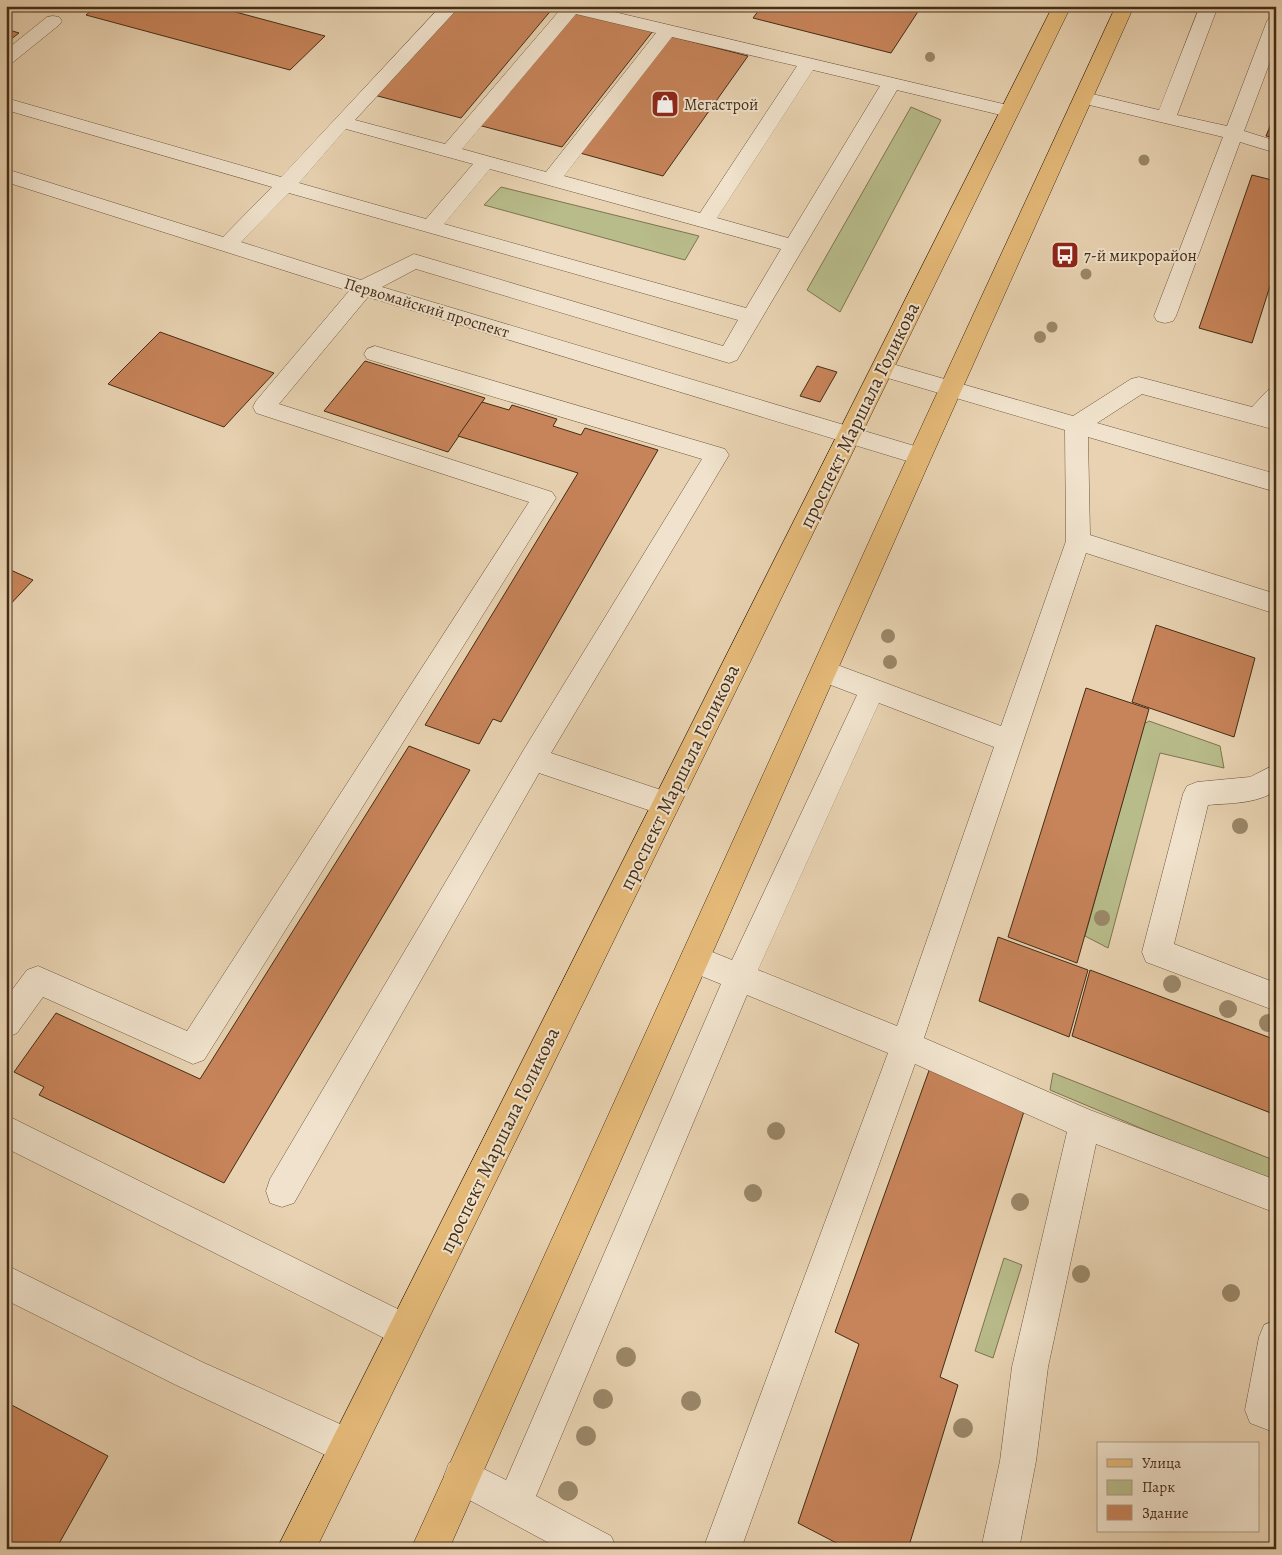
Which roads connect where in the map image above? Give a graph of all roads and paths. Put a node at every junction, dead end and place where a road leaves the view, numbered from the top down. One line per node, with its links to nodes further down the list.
1 (451, 6): 16 (street)
2 (1062, 6): 14 (main road, проспект Маршала Голикова)
3 (1125, 6): 12 (main road)
4 (1209, 6): 15 (street)
5 (568, 7): 8 (street); 19 (street)
6 (1276, 21): 17 (street)
7 (54, 22): 9 (street)
8 (667, 31): 10 (street); 22 (street)
9 (6, 59)
10 (806, 65): 11 (street); 24 (street)
11 (891, 84): 14 (street); 27 (street)
12 (1084, 98): 15 (street); 33 (main road)
13 (6, 104): 23 (street)
14 (1009, 111): 32 (main road, проспект Маршала Голикова)
15 (1166, 118): 17 (street)
16 (342, 122): 19 (street); 23 (street)
17 (1234, 134): 18 (street); 29 (street)
18 (1276, 147)
19 (449, 151): 20 (street)
20 (486, 161): 22 (street); 25 (street)
21 (6, 175): 26 (street, Первомайский проспект)
22 (551, 179): 24 (street)
23 (285, 185): 25 (street); 26 (street)
24 (705, 221): 27 (street)
25 (430, 227): 30 (street)
26 (228, 244): 28 (street, Первомайский проспект)
27 (792, 246): 30 (street)
28 (363, 288): 30 (street); 37 (street, Первомайский проспект); 51 (street)
29 (1166, 316)
30 (752, 317)
31 (376, 354): 45 (street)
32 (882, 369): 33 (street); 37 (main road, проспект Маршала Голикова)
33 (951, 389): 36 (street); 38 (main road)
34 (1276, 396): 35 (street)
35 (1266, 420): 36 (street)
36 (1076, 426): 39 (street); 40 (street)
37 (849, 434): 38 (street, Первомайский проспект); 47 (main road, проспект Маршала Голикова)
38 (920, 456): 42 (main road)
39 (1276, 483)
40 (1078, 541): 41 (street); 44 (street)
41 (1276, 604)
42 (824, 671): 43 (street); 48 (main road)
43 (872, 690): 44 (street); 49 (street)
44 (1009, 741): 52 (street)
45 (533, 759): 47 (street); 55 (street)
46 (1276, 776): 50 (street)
47 (666, 804): 58 (main road, проспект Маршала Голикова)
48 (695, 959): 49 (street); 62 (main road)
49 (739, 978): 52 (street); 63 (street)
50 (1276, 997)
51 (6, 1024)
52 (906, 1046): 53 (street); 67 (street)
53 (1085, 1124): 56 (street); 68 (street)
54 (6, 1132): 58 (street)
55 (282, 1191)
56 (1276, 1197)
57 (6, 1282): 61 (street)
58 (404, 1330): 61 (main road, проспект Маршала Голикова)
59 (1276, 1337): 60 (street)
60 (1276, 1415)
61 (347, 1446): 64 (main road, проспект Маршала Голикова)
62 (462, 1476): 63 (street); 65 (main road)
63 (514, 1504): 66 (street)
64 (296, 1549)
65 (430, 1549)
66 (598, 1549)
67 (722, 1549)
68 (1000, 1549)

